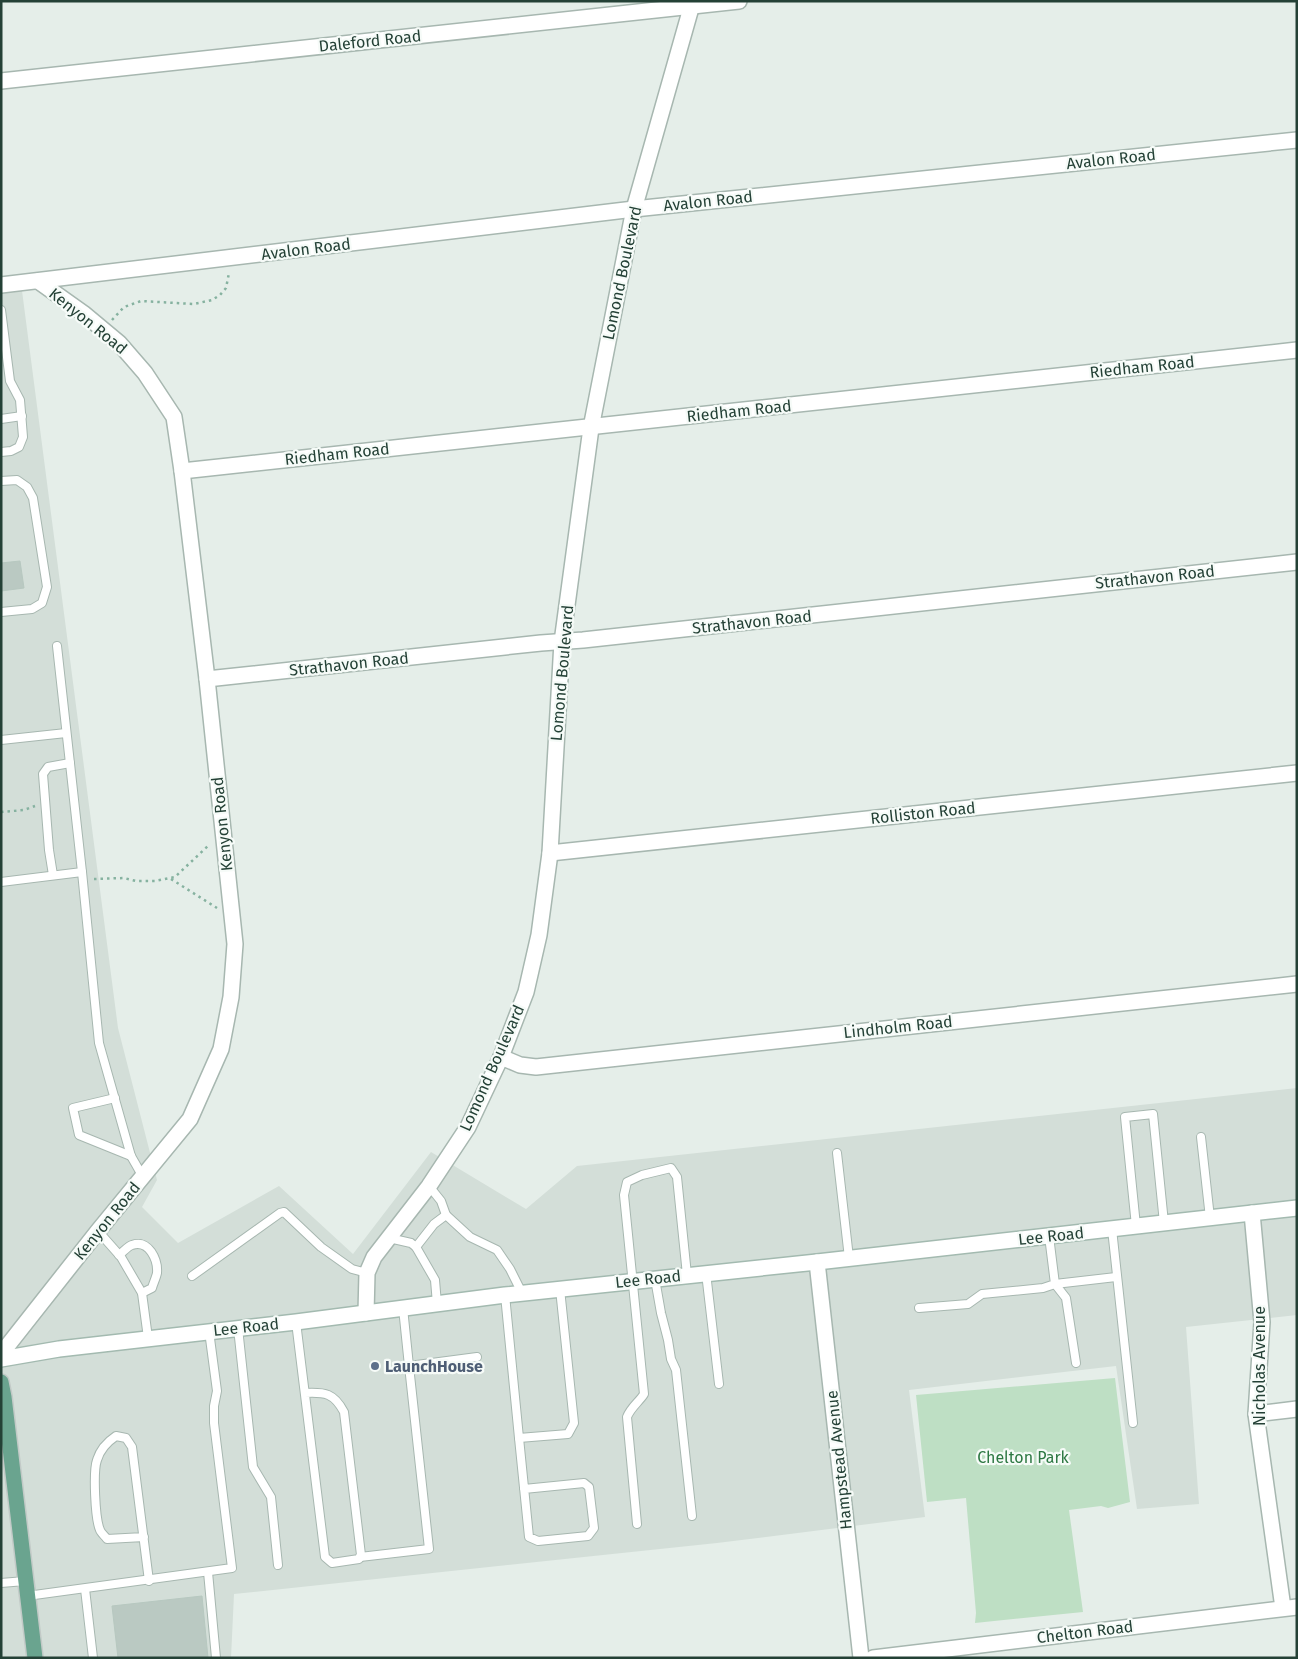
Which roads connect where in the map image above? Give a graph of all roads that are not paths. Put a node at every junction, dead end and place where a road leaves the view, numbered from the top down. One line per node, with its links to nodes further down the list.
1 (739, 1): 2 (street, Daleford Road)
2 (692, 3): 3 (street, Daleford Road); 5 (street, Lomond Boulevard)
3 (1, 81)
4 (1297, 140): 5 (street, Avalon Road)
5 (634, 209): 6 (street, Avalon Road); 12 (street, Lomond Boulevard)
6 (38, 281): 7 (street, Avalon Road); 14 (street, Kenyon Road)
7 (1, 285)
8 (1, 310): 10 (lane)
9 (1297, 350): 12 (street, Riedham Road)
10 (22, 416): 11 (lane); 13 (lane)
11 (1, 419)
12 (591, 428): 14 (street, Riedham Road); 18 (street, Lomond Boulevard)
13 (1, 452)
14 (182, 471): 20 (street, Kenyon Road)
15 (1, 481): 17 (lane)
16 (1297, 562): 18 (street, Strathavon Road)
17 (1, 612)
18 (562, 642): 20 (street, Strathavon Road); 25 (street, Lomond Boulevard)
19 (56, 646): 21 (lane)
20 (207, 680): 35 (street, Kenyon Road)
21 (66, 732): 22 (lane); 23 (lane)
22 (1, 740)
23 (70, 763): 26 (lane); 27 (lane)
24 (1297, 773): 25 (street, Rolliston Road)
25 (550, 853): 30 (street, Lomond Boulevard)
26 (82, 872): 27 (lane); 31 (lane)
27 (53, 875): 28 (lane)
28 (1, 882)
29 (1297, 984): 30 (street, Lindholm Road)
30 (501, 1057): 36 (street, Lomond Boulevard)
31 (115, 1098): 34 (lane); 34 (lane)
32 (1201, 1136): 40 (lane)
33 (837, 1153): 49 (lane)
34 (132, 1156): 35 (lane)
35 (143, 1177): 44 (street, Kenyon Road)
36 (429, 1186): 39 (lane); 46 (street, Lomond Boulevard)
37 (1297, 1208): 38 (street, Lee Road)
38 (1252, 1213): 40 (street, Lee Road); 80 (street, Nicholas Avenue)
39 (446, 1215): 47 (lane); 61 (lane)
40 (1210, 1218): 41 (street, Lee Road)
41 (1164, 1223): 42 (street, Lee Road); 42 (lane)
42 (1136, 1226): 43 (street, Lee Road)
43 (1112, 1229): 45 (street, Lee Road); 55 (lane)
44 (98, 1231): 48 (lane); 71 (street, Kenyon Road)
45 (1049, 1236): 49 (street, Lee Road); 58 (lane)
46 (387, 1238): 47 (lane); 51 (street, Lomond Boulevard)
47 (416, 1247): 63 (lane)
48 (119, 1255): 60 (lane); 60 (lane)
49 (849, 1258): 50 (street, Lee Road)
50 (817, 1262): 52 (street, Lee Road); 99 (street, Hampstead Avenue)
51 (367, 1273): 54 (lane); 66 (street, Lomond Boulevard)
52 (706, 1273): 53 (street, Lee Road); 77 (lane)
53 (687, 1275): 56 (street, Lee Road); 57 (lane)
54 (192, 1276)
55 (1116, 1276): 58 (lane); 81 (lane)
56 (655, 1279): 57 (street, Lee Road); 85 (lane)
57 (633, 1281): 59 (street, Lee Road); 86 (lane)
58 (1055, 1284): 65 (lane); 74 (lane)
59 (560, 1289): 61 (street, Lee Road); 82 (lane)
60 (142, 1293): 70 (lane)
61 (522, 1293): 62 (street, Lee Road)
62 (505, 1295): 63 (street, Lee Road); 82 (lane)
63 (437, 1304): 64 (street, Lee Road)
64 (403, 1308): 66 (street, Lee Road); 75 (lane)
65 (920, 1308)
66 (366, 1313): 67 (street, Lee Road)
67 (296, 1322): 68 (street, Lee Road); 78 (lane)
68 (238, 1328): 69 (street, Lee Road); 89 (lane)
69 (210, 1331): 70 (street, Lee Road); 90 (lane)
70 (148, 1338): 73 (street, Lee Road)
71 (1, 1354)
72 (477, 1357): 75 (lane)
73 (1, 1359)
74 (1076, 1363)
75 (410, 1366): 88 (lane)
76 (1, 1382): 83 (main road)
77 (719, 1384)
78 (304, 1393): 88 (lane); 88 (lane)
79 (1297, 1409): 80 (street)
80 (1256, 1414): 95 (street, Nicholas Avenue)
81 (1133, 1423)
82 (519, 1438): 84 (lane)
83 (6, 1458): 93 (main road)
84 (524, 1489): 84 (lane)
85 (692, 1516)
86 (637, 1524)
87 (144, 1538): 87 (lane); 91 (lane)
88 (360, 1557)
89 (278, 1565)
90 (208, 1572): 91 (lane); 98 (lane)
91 (149, 1581): 94 (lane)
92 (1, 1583): 93 (lane)
93 (26, 1589): 94 (lane); 96 (main road)
94 (85, 1589): 97 (lane)
95 (1290, 1608): 100 (street, Chelton Road)
96 (35, 1658)
97 (93, 1658)
98 (216, 1658)
99 (861, 1658)
100 (873, 1658)

